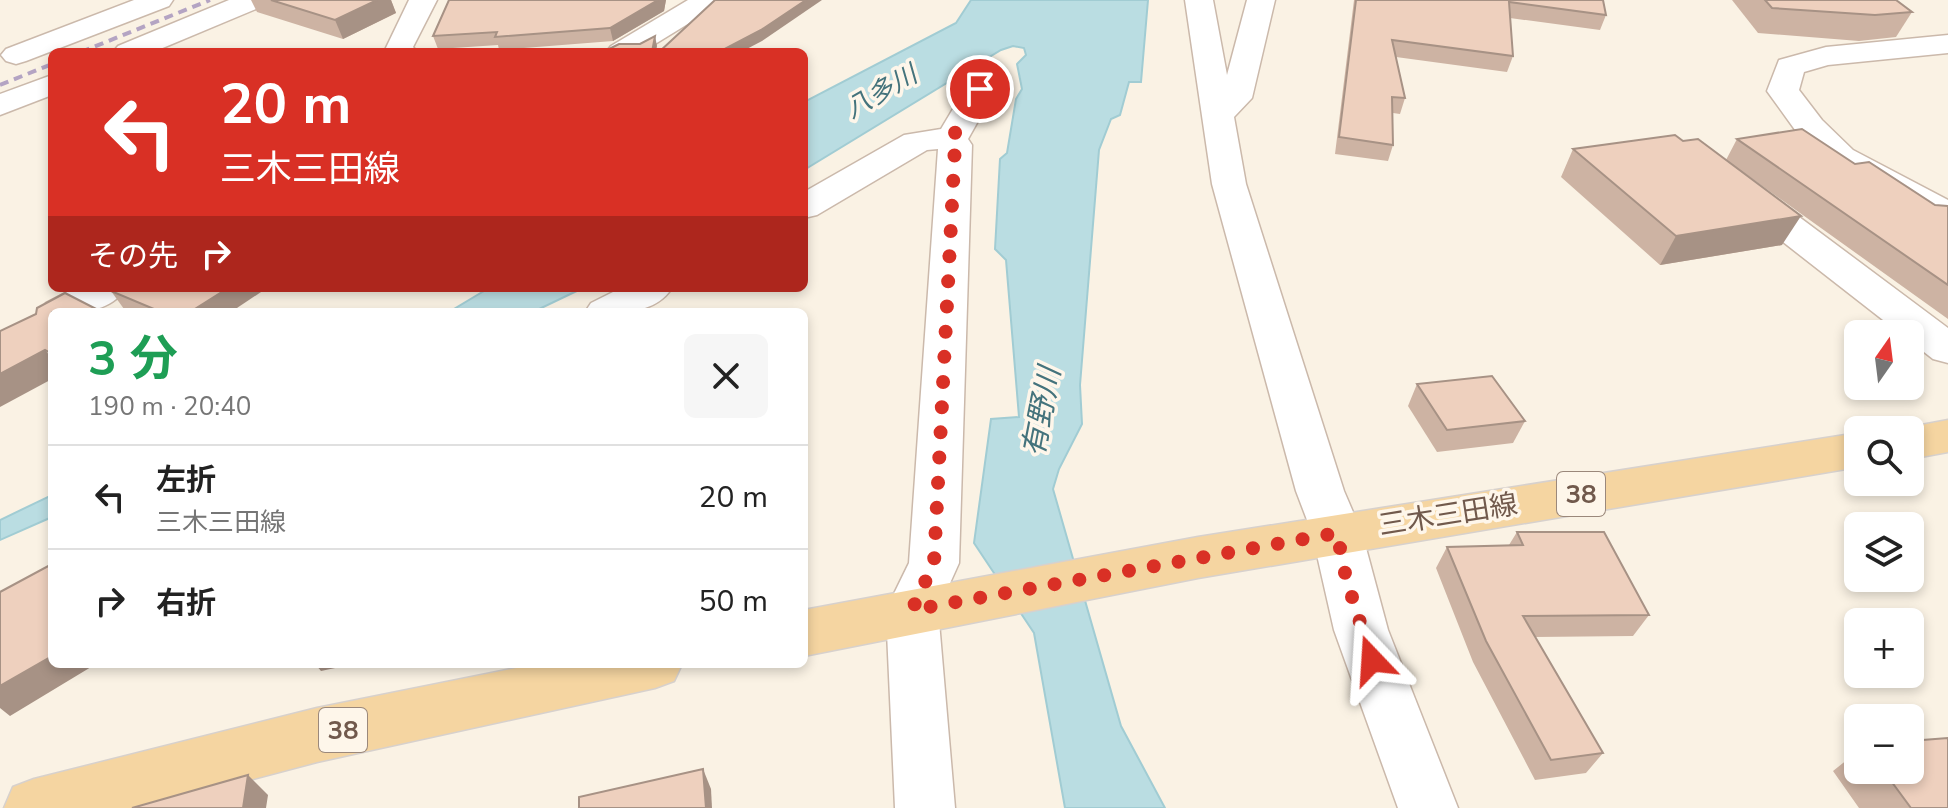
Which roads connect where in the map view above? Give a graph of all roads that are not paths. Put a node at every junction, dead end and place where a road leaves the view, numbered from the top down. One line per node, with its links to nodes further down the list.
1 (159, 0): 11 (street)
2 (253, 0): 8 (street)
3 (423, 0): 9 (street)
4 (707, 0): 10 (street)
5 (1199, 0): 15 (street)
6 (1261, 0): 15 (street)
7 (1948, 44): 19 (street)
8 (138, 48)
9 (398, 48)
10 (628, 48)
11 (5, 52)
12 (48, 86): 14 (street)
13 (980, 89): 16 (street)
14 (0, 105)
15 (1217, 115): 28 (street)
16 (951, 140): 18 (street); 29 (street)
17 (1723, 178): 24 (street)
18 (808, 205)
19 (1948, 214)
20 (98, 292): 22 (street)
21 (644, 292): 23 (street)
22 (67, 308)
23 (613, 308)
24 (1948, 349)
25 (1948, 436): 26 (main road)
26 (1924, 440)
27 (1844, 452): 28 (main road, 三木三田線 / 38)
28 (1321, 535): 29 (main road, 三木三田線 / 38); 34 (street)
29 (912, 610): 30 (main road, 三木三田線 / 38); 33 (street)
30 (808, 632)
31 (636, 668): 32 (main road, 38)
32 (34, 808)
33 (925, 808)
34 (1428, 808)

